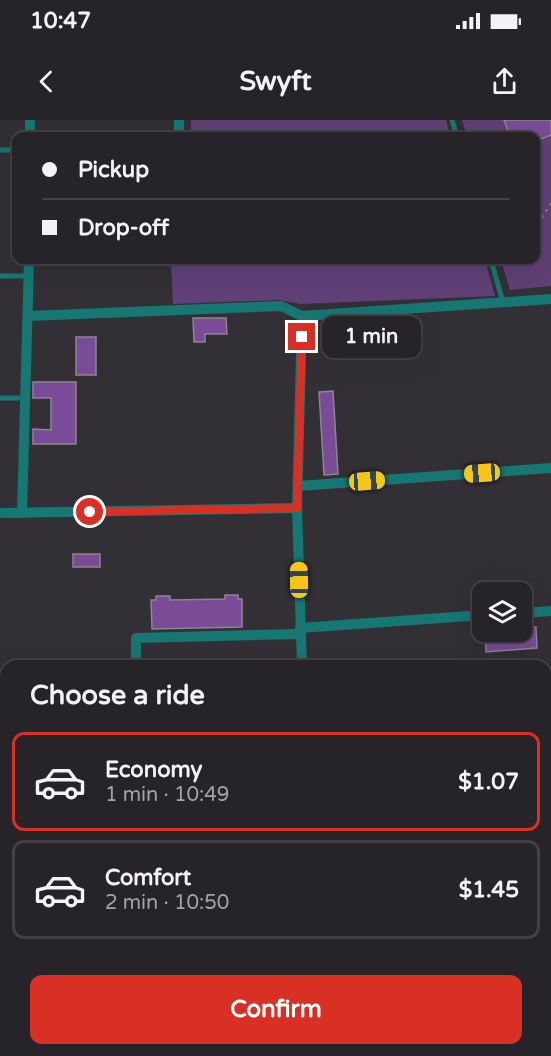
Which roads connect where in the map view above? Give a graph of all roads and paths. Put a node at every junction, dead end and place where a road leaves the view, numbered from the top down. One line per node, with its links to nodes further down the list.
1 (551, 203): 2 (path)
2 (540, 220)
3 (29, 264): 6 (street)
4 (492, 264): 8 (lane)
5 (0, 276): 6 (lane)
6 (28, 276): 9 (street)
7 (551, 299): 8 (street)
8 (503, 302): 10 (street)
9 (28, 316): 10 (street); 12 (street)
10 (302, 316): 14 (street)
11 (0, 398): 12 (lane)
12 (25, 398): 17 (street)
13 (551, 468): 14 (street)
14 (297, 486): 15 (street)
15 (297, 508): 17 (street); 21 (street)
16 (0, 513): 17 (street)
17 (22, 513)
18 (551, 611): 19 (street)
19 (532, 612)
20 (472, 616): 21 (street)
21 (300, 631): 22 (street); 23 (street)
22 (136, 660)
23 (302, 660)

